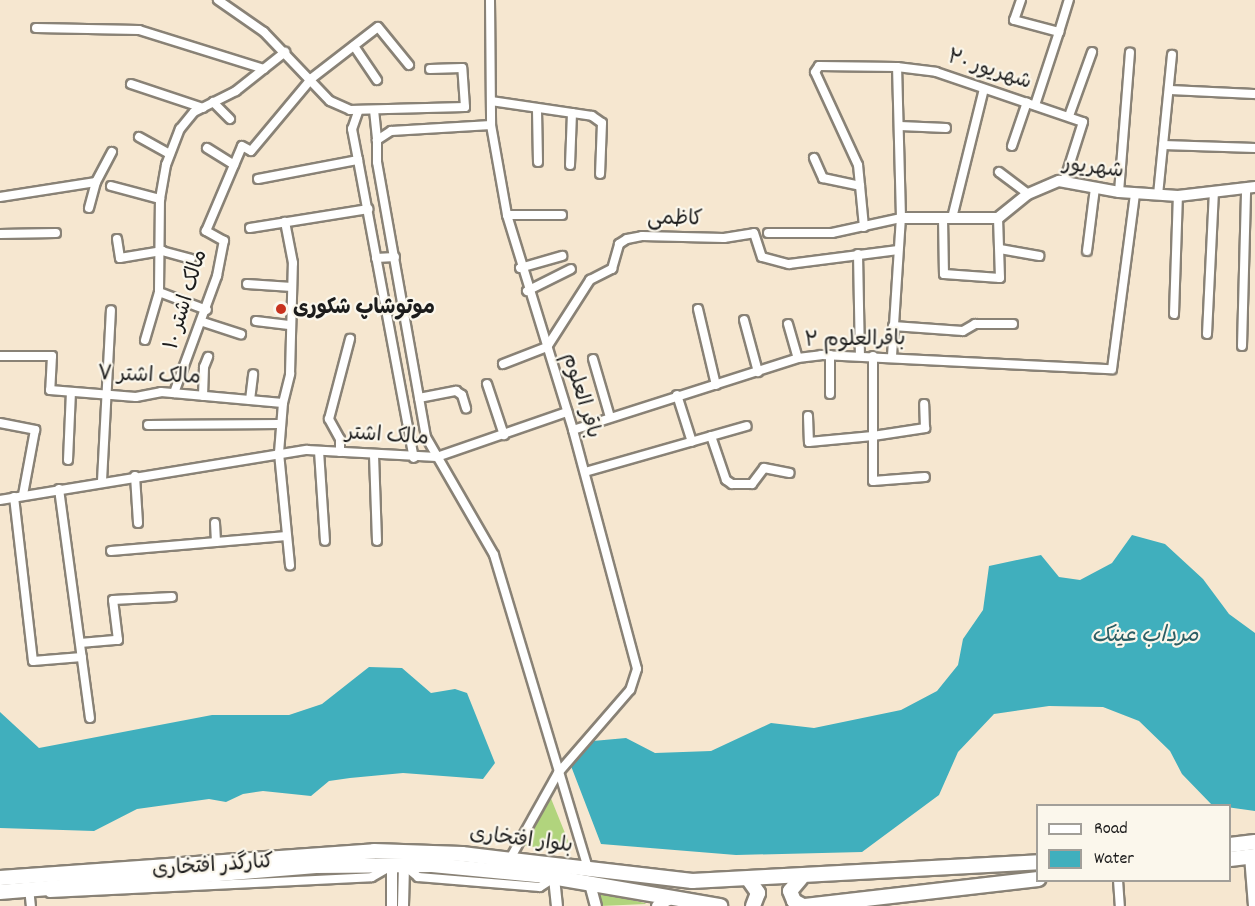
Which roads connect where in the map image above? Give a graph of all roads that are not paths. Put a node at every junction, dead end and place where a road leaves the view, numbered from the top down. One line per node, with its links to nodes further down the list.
1 (218, 0): 8 (street)
2 (489, 0): 22 (street, باقر العلوم)
3 (1021, 0): 6 (street)
4 (1069, 0): 6 (street)
5 (36, 28): 14 (street)
6 (1059, 32): 25 (street)
7 (354, 46): 12 (street, مالک اشتر ۱۰); 16 (street, مالک اشتر ۱۰); 17 (street)
8 (285, 52): 14 (street); 16 (street)
9 (1092, 52): 30 (street)
10 (1130, 52): 58 (street)
11 (1172, 55): 20 (street)
12 (409, 65)
13 (897, 67): 19 (street, شهریور ۲۰); 34 (street); 55 (street, شهریور ۲۰)
14 (264, 69): 23 (street)
15 (430, 69): 31 (street)
16 (312, 78): 28 (street); 47 (street, مالک اشتر ۱۰)
17 (376, 80)
18 (131, 84): 26 (street)
19 (984, 89): 24 (street, شهریور ۲۰); 71 (street)
20 (1169, 90): 21 (street); 38 (street)
21 (1255, 94)
22 (491, 101): 27 (street); 33 (street, باقر العلوم)
23 (213, 102): 26 (street); 32 (street)
24 (1027, 102): 25 (street, شهریور ۲۰); 39 (street)
25 (1035, 105): 30 (street, شهریور ۲۰)
26 (203, 108): 43 (street)
27 (537, 110): 29 (street); 46 (street)
28 (358, 112): 31 (street); 45 (street)
29 (572, 113): 48 (street); 50 (street)
30 (1069, 116): 53 (street)
31 (374, 118): 37 (street)
32 (230, 119)
33 (491, 125): 37 (street); 68 (street, باقر العلوم)
34 (900, 126): 35 (street); 70 (street)
35 (946, 128)
36 (139, 137): 43 (street)
37 (378, 137): 87 (street)
38 (1163, 145): 41 (street); 62 (street)
39 (1012, 146)
40 (207, 148): 47 (street)
41 (1255, 148)
42 (112, 152): 52 (street)
43 (170, 154): 65 (street)
44 (814, 158): 55 (street)
45 (358, 160): 51 (street); 67 (street)
46 (538, 162)
47 (234, 165): 98 (street, مالک اشتر ۱۰)
48 (570, 165)
49 (999, 172): 60 (street)
50 (600, 174)
51 (258, 179)
52 (96, 182): 64 (street); 66 (street)
53 (1064, 182): 57 (street, شهریور); 60 (street, شهریور)
54 (111, 186): 65 (street)
55 (860, 186): 74 (street)
56 (1251, 187): 59 (street, شهریور); 111 (street)
57 (1095, 188): 58 (street, شهریور); 83 (street)
58 (1119, 192): 61 (street, شهریور)
59 (1214, 192): 63 (street, شهریور); 108 (street)
60 (1028, 194): 72 (street, شهریور)
61 (1135, 194): 62 (street, شهریور); 117 (street, باقرالعلوم ۲)
62 (1158, 195): 63 (street, شهریور)
63 (1178, 196): 99 (street)
64 (0, 197)
65 (160, 199): 81 (street)
66 (89, 208)
67 (368, 210): 73 (street); 88 (street)
68 (507, 215): 69 (street); 90 (street, باقر العلوم)
69 (562, 215)
70 (901, 218): 71 (street); 74 (street); 82 (street)
71 (947, 218): 72 (street); 80 (street)
72 (998, 218): 80 (street)
73 (285, 222): 75 (street); 93 (street)
74 (864, 227): 77 (street)
75 (250, 228)
76 (56, 233): 78 (street)
77 (768, 233)
78 (0, 234)
79 (117, 239): 81 (street)
80 (1000, 249): 86 (street)
81 (162, 250): 89 (street); 95 (street)
82 (898, 250): 84 (street); 106 (street)
83 (1088, 251)
84 (858, 255): 112 (street, کاظمی); 115 (street)
85 (562, 256): 90 (street)
86 (1039, 256)
87 (395, 257): 88 (street); 132 (street)
88 (376, 258): 154 (street)
89 (191, 259)
90 (520, 268): 94 (street, باقر العلوم)
91 (571, 269): 94 (street)
92 (247, 284): 93 (street)
93 (292, 287): 105 (street)
94 (527, 291): 112 (street, باقر العلوم)
95 (159, 292): 98 (street); 110 (street)
96 (698, 309): 125 (street)
97 (111, 310): 129 (street)
98 (207, 310): 102 (street, مالک اشتر ۱۰)
99 (1174, 314)
100 (744, 320): 122 (street)
101 (256, 321): 105 (street)
102 (203, 322): 107 (street); 127 (street, مالک اشتر ۱۰)
103 (788, 324): 119 (street)
104 (1013, 324): 106 (street)
105 (291, 325): 134 (street)
106 (893, 326): 117 (street)
107 (241, 334)
108 (1207, 334)
109 (350, 339): 150 (street)
110 (145, 340)
111 (1242, 346)
112 (546, 347): 121 (street); 137 (street, باقر العلوم)
113 (830, 355): 115 (street, باقرالعلوم ۲); 119 (street, باقرالعلوم ۲); 128 (street)
114 (0, 356): 126 (street, مالک اشتر ۷)
115 (860, 356): 116 (street, باقرالعلوم ۲)
116 (873, 356): 117 (street, باقرالعلوم ۲); 147 (street)
117 (892, 356)
118 (208, 357): 131 (street)
119 (798, 358): 122 (street, باقرالعلوم ۲)
120 (593, 359): 139 (street)
121 (503, 364)
122 (758, 372): 125 (street, باقرالعلوم ۲)
123 (253, 374): 133 (street)
124 (487, 384): 145 (street)
125 (716, 385): 130 (street, باقرالعلوم ۲)
126 (71, 392): 129 (street, مالک اشتر ۷); 155 (street)
127 (174, 393): 129 (street, مالک اشتر ۷); 131 (street, مالک اشتر ۷)
128 (830, 394)
129 (106, 395): 160 (street)
130 (677, 395): 139 (street, باقرالعلوم ۲); 148 (street)
131 (203, 396): 133 (street, مالک اشتر ۷)
132 (419, 398): 136 (street); 153 (street)
133 (250, 400): 134 (street, مالک اشتر ۷)
134 (282, 404): 141 (street)
135 (924, 404): 147 (street)
136 (466, 408)
137 (567, 412): 144 (street, باقر العلوم); 145 (street)
138 (808, 416): 147 (street)
139 (610, 417): 144 (street, باقرالعلوم ۲)
140 (0, 423): 162 (street)
141 (280, 424): 142 (street); 151 (street)
142 (148, 425)
143 (747, 426): 146 (street)
144 (573, 430): 156 (street, باقر العلوم)
145 (504, 435): 153 (street)
146 (711, 436): 148 (street); 157 (street)
147 (873, 436): 159 (street)
148 (692, 442): 156 (street)
149 (319, 451): 150 (street, مالک اشتر); 151 (street, مالک اشتر); 168 (street)
150 (340, 452): 152 (street, مالک اشتر)
151 (279, 453): 158 (street, مالک اشتر); 167 (street)
152 (374, 455): 154 (street, مالک اشتر); 169 (street)
153 (437, 457): 154 (street, مالک اشتر); 177 (street, مالک اشتر)
154 (414, 458)
155 (68, 460)
156 (585, 472): 177 (street, باقر العلوم)
157 (790, 473)
158 (135, 476): 160 (street, مالک اشتر); 165 (street)
159 (925, 477)
160 (102, 481): 161 (street, مالک اشتر)
161 (59, 489): 162 (street, مالک اشتر); 174 (street)
162 (23, 495): 163 (street, مالک اشتر)
163 (14, 496): 164 (street, مالک اشتر); 175 (street)
164 (0, 500)
165 (138, 523)
166 (215, 523): 170 (street)
167 (286, 536): 170 (street); 172 (street)
168 (325, 541)
169 (377, 541)
170 (216, 542): 171 (street)
171 (111, 551)
172 (291, 565)
173 (172, 597): 174 (street)
174 (80, 643): 175 (street)
175 (82, 657): 176 (street)
176 (90, 718)
177 (558, 773): 181 (street, باقر العلوم); 187 (street)
178 (1255, 842): 179 (highway)
179 (1231, 845)
180 (1252, 856): 182 (highway); 205 (street)
181 (510, 859): 185 (highway, بلوار افتخاری); 187 (highway, بلوار افتخاری)
182 (1231, 859)
183 (1036, 862): 188 (highway, بلوار افتخاری)
184 (398, 865): 186 (highway, بلوار افتخاری); 192 (highway, بلوار افتخاری); 194 (street)
185 (0, 878)
186 (554, 878): 187 (highway, بلوار افتخاری); 199 (street)
187 (589, 878): 190 (highway, بلوار افتخاری); 195 (highway, بلوار افتخاری); 200 (street)
188 (801, 878): 190 (highway, بلوار افتخاری); 203 (highway)
189 (1036, 879): 203 (highway)
190 (749, 880): 202 (highway)
191 (1118, 882): 204 (street)
192 (32, 887): 193 (highway, بلوار افتخاری); 196 (street)
193 (0, 892)
194 (398, 893): 197 (street); 198 (street)
195 (663, 903): 201 (highway, بلوار افتخاری)
196 (31, 906)
197 (392, 906)
198 (403, 906)
199 (557, 906)
200 (596, 906)
201 (720, 906)
202 (753, 906)
203 (804, 906)
204 (1120, 906)
205 (1254, 906)

